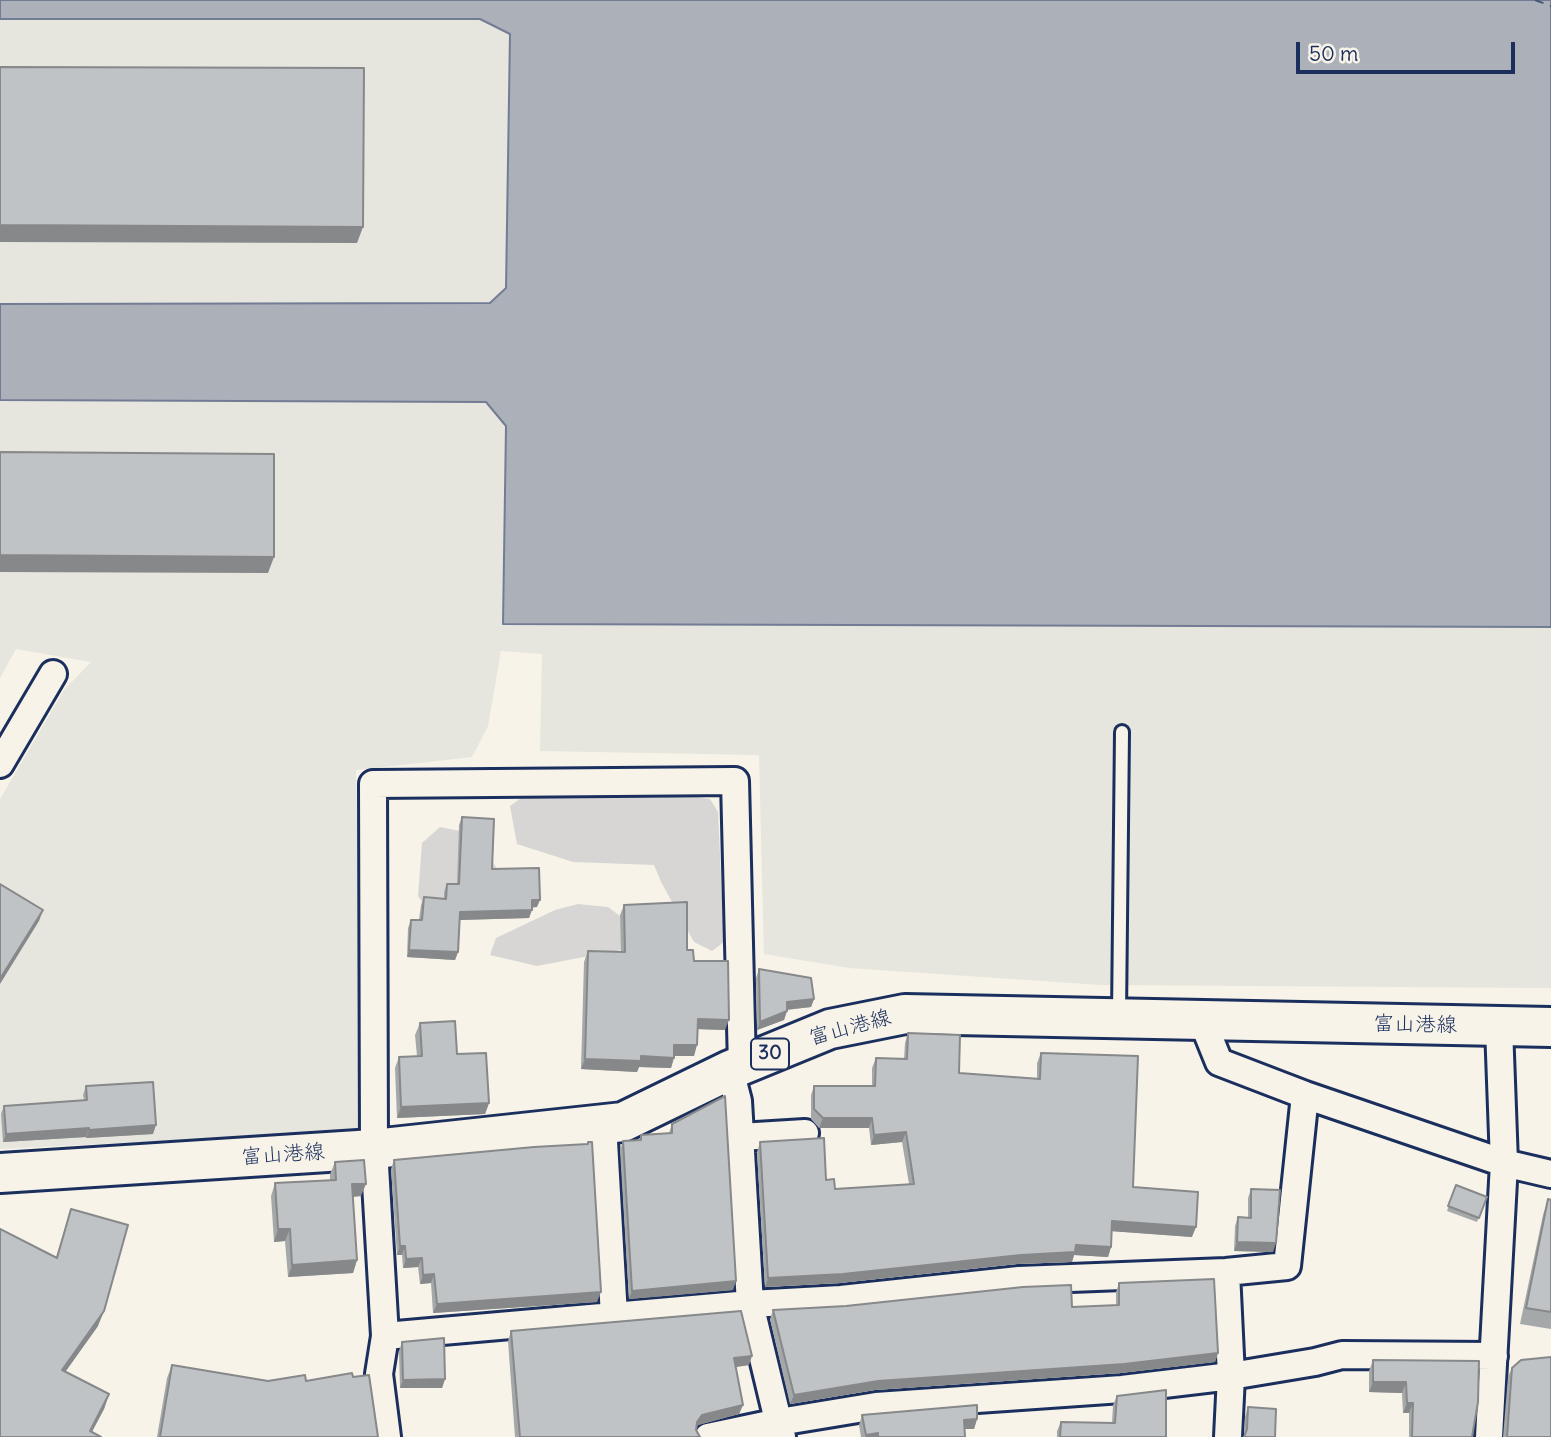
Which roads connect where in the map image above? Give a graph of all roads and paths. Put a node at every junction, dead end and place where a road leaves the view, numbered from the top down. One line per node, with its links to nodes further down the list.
1 (53, 674): 3 (street)
2 (1122, 732): 4 (lane)
3 (0, 764)
4 (1119, 1018): 5 (main road, 富山港線 / 30); 8 (main road, 富山港線 / 30)
5 (1202, 1020): 6 (main road, 富山港線 / 30); 9 (street)
6 (1499, 1027): 7 (main road, 富山港線 / 30); 14 (street)
7 (1551, 1027)
8 (736, 1068): 10 (main road, 富山港線 / 30); 12 (street); 13 (street)
9 (1305, 1095): 14 (street); 17 (street)
10 (603, 1124): 13 (main road, 富山港線 / 30); 19 (street)
11 (805, 1133): 12 (street)
12 (740, 1137): 18 (street)
13 (374, 1149): 15 (main road, 富山港線 / 30); 20 (street)
14 (1504, 1163): 16 (street); 21 (street)
15 (0, 1173)
16 (1551, 1174)
17 (1226, 1272): 18 (street); 22 (street)
18 (750, 1304): 19 (street); 23 (street)
19 (614, 1315): 20 (street)
20 (385, 1336): 24 (street)
21 (1494, 1356): 22 (street); 27 (street)
22 (1231, 1376): 23 (street); 26 (street)
23 (780, 1429): 25 (street)
24 (387, 1437)
25 (708, 1437)
26 (1228, 1437)
27 (1489, 1437)

